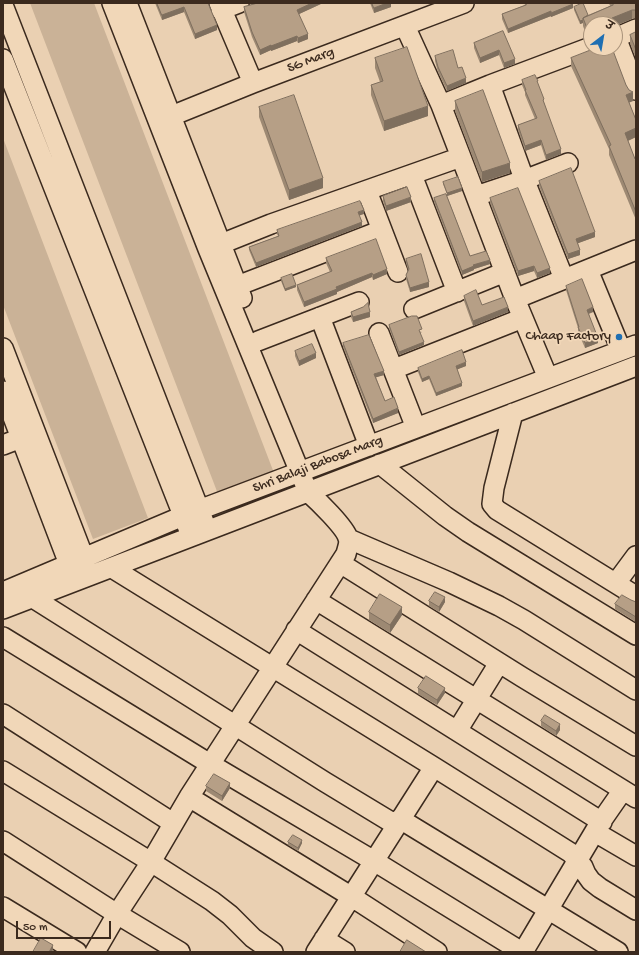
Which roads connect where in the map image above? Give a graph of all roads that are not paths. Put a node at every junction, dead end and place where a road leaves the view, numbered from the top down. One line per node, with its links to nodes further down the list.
1 (112, 3): 17 (street)
2 (127, 3): 17 (street)
3 (239, 3): 6 (street)
4 (464, 3): 7 (street, SG Marg)
5 (3, 6): 54 (street)
6 (220, 6): 13 (street)
7 (405, 26): 13 (street, SG Marg); 16 (street)
8 (636, 28): 9 (street)
9 (623, 34)
10 (583, 50): 14 (street)
11 (622, 56): 15 (street)
12 (3, 59): 54 (street)
13 (253, 83): 17 (street, SG Marg)
14 (490, 85): 16 (street); 21 (street)
15 (636, 90)
16 (440, 105): 18 (street)
17 (164, 119): 25 (street); 52 (street)
18 (461, 157): 20 (street); 23 (street)
19 (568, 163): 21 (street)
20 (412, 175): 22 (street); 32 (street)
21 (524, 180): 23 (street); 30 (street)
22 (367, 191): 24 (street); 25 (street)
23 (476, 196): 29 (street)
24 (382, 230): 28 (street); 31 (street)
25 (221, 244): 31 (street)
26 (636, 250): 27 (street)
27 (588, 270): 30 (street); 40 (street)
28 (398, 272)
29 (505, 272): 32 (street); 33 (street)
30 (564, 279): 33 (street)
31 (237, 286): 39 (street)
32 (457, 292): 35 (street)
33 (515, 299): 37 (street)
34 (359, 302): 36 (street)
35 (414, 309)
36 (320, 317): 39 (street); 50 (street)
37 (523, 318): 43 (street); 44 (street)
38 (379, 333): 43 (street)
39 (258, 341): 52 (street)
40 (629, 347): 44 (street, Shri Balaji Babosa Marg)
41 (3, 348): 58 (street)
42 (636, 366): 46 (street, Shri Balaji Babosa Marg)
43 (394, 368): 47 (street)
44 (548, 378): 47 (street, Shri Balaji Babosa Marg)
45 (3, 391): 48 (street)
46 (513, 413): 51 (street, Shri Balaji Babosa Marg); 61 (street)
47 (416, 428): 50 (street, Shri Balaji Babosa Marg)
48 (21, 438): 49 (street); 58 (street)
49 (3, 445)
50 (369, 446): 52 (street, Shri Balaji Babosa Marg)
51 (380, 464): 53 (street, Shri Balaji Babosa Marg); 68 (street)
52 (304, 470): 53 (street); 54 (street, Shri Balaji Babosa Marg)
53 (314, 493): 55 (street, Shri Balaji Babosa Marg); 56 (street)
54 (191, 513): 55 (street); 58 (street, Shri Balaji Babosa Marg)
55 (200, 534): 60 (street, Shri Balaji Babosa Marg)
56 (349, 539): 59 (street); 72 (street)
57 (636, 556): 61 (street)
58 (77, 561): 62 (street, Shri Balaji Babosa Marg)
59 (340, 563): 65 (street); 70 (street)
60 (112, 568): 64 (street, Shri Balaji Babosa Marg); 71 (street)
61 (616, 583): 63 (street)
62 (8, 585)
63 (636, 596)
64 (33, 598): 66 (street, Shri Balaji Babosa Marg); 75 (street)
65 (316, 600): 67 (street); 73 (street)
66 (3, 609)
67 (296, 630): 71 (street); 76 (street)
68 (636, 635)
69 (3, 637): 78 (street)
70 (499, 663): 73 (street); 77 (street)
71 (273, 667): 75 (street); 79 (street)
72 (636, 690)
73 (476, 699): 76 (street); 81 (street)
74 (3, 714): 84 (street)
75 (235, 726): 78 (street); 83 (street)
76 (456, 731): 85 (street)
77 (636, 746)
78 (210, 764): 82 (street); 89 (street)
79 (434, 767): 83 (street); 88 (street)
80 (3, 771): 90 (street)
81 (629, 794): 85 (street)
82 (189, 797): 84 (street); 91 (street)
83 (398, 822): 89 (street); 93 (street)
84 (174, 823): 90 (street)
85 (598, 827): 87 (street); 88 (street)
86 (3, 841): 95 (street)
87 (636, 856)
88 (578, 860): 93 (street); 94 (street)
89 (374, 861): 91 (street); 103 (street)
90 (151, 862): 95 (street); 100 (street)
91 (352, 897): 96 (street); 102 (street)
92 (3, 907): 97 (street)
93 (549, 910): 103 (street); 104 (street)
94 (636, 910)
95 (117, 914): 98 (street); 99 (street)
96 (320, 946): 101 (street)
97 (77, 952)
98 (95, 952)
99 (180, 952)
100 (273, 952)
101 (345, 952)
102 (437, 952)
103 (523, 952)
104 (618, 952)

